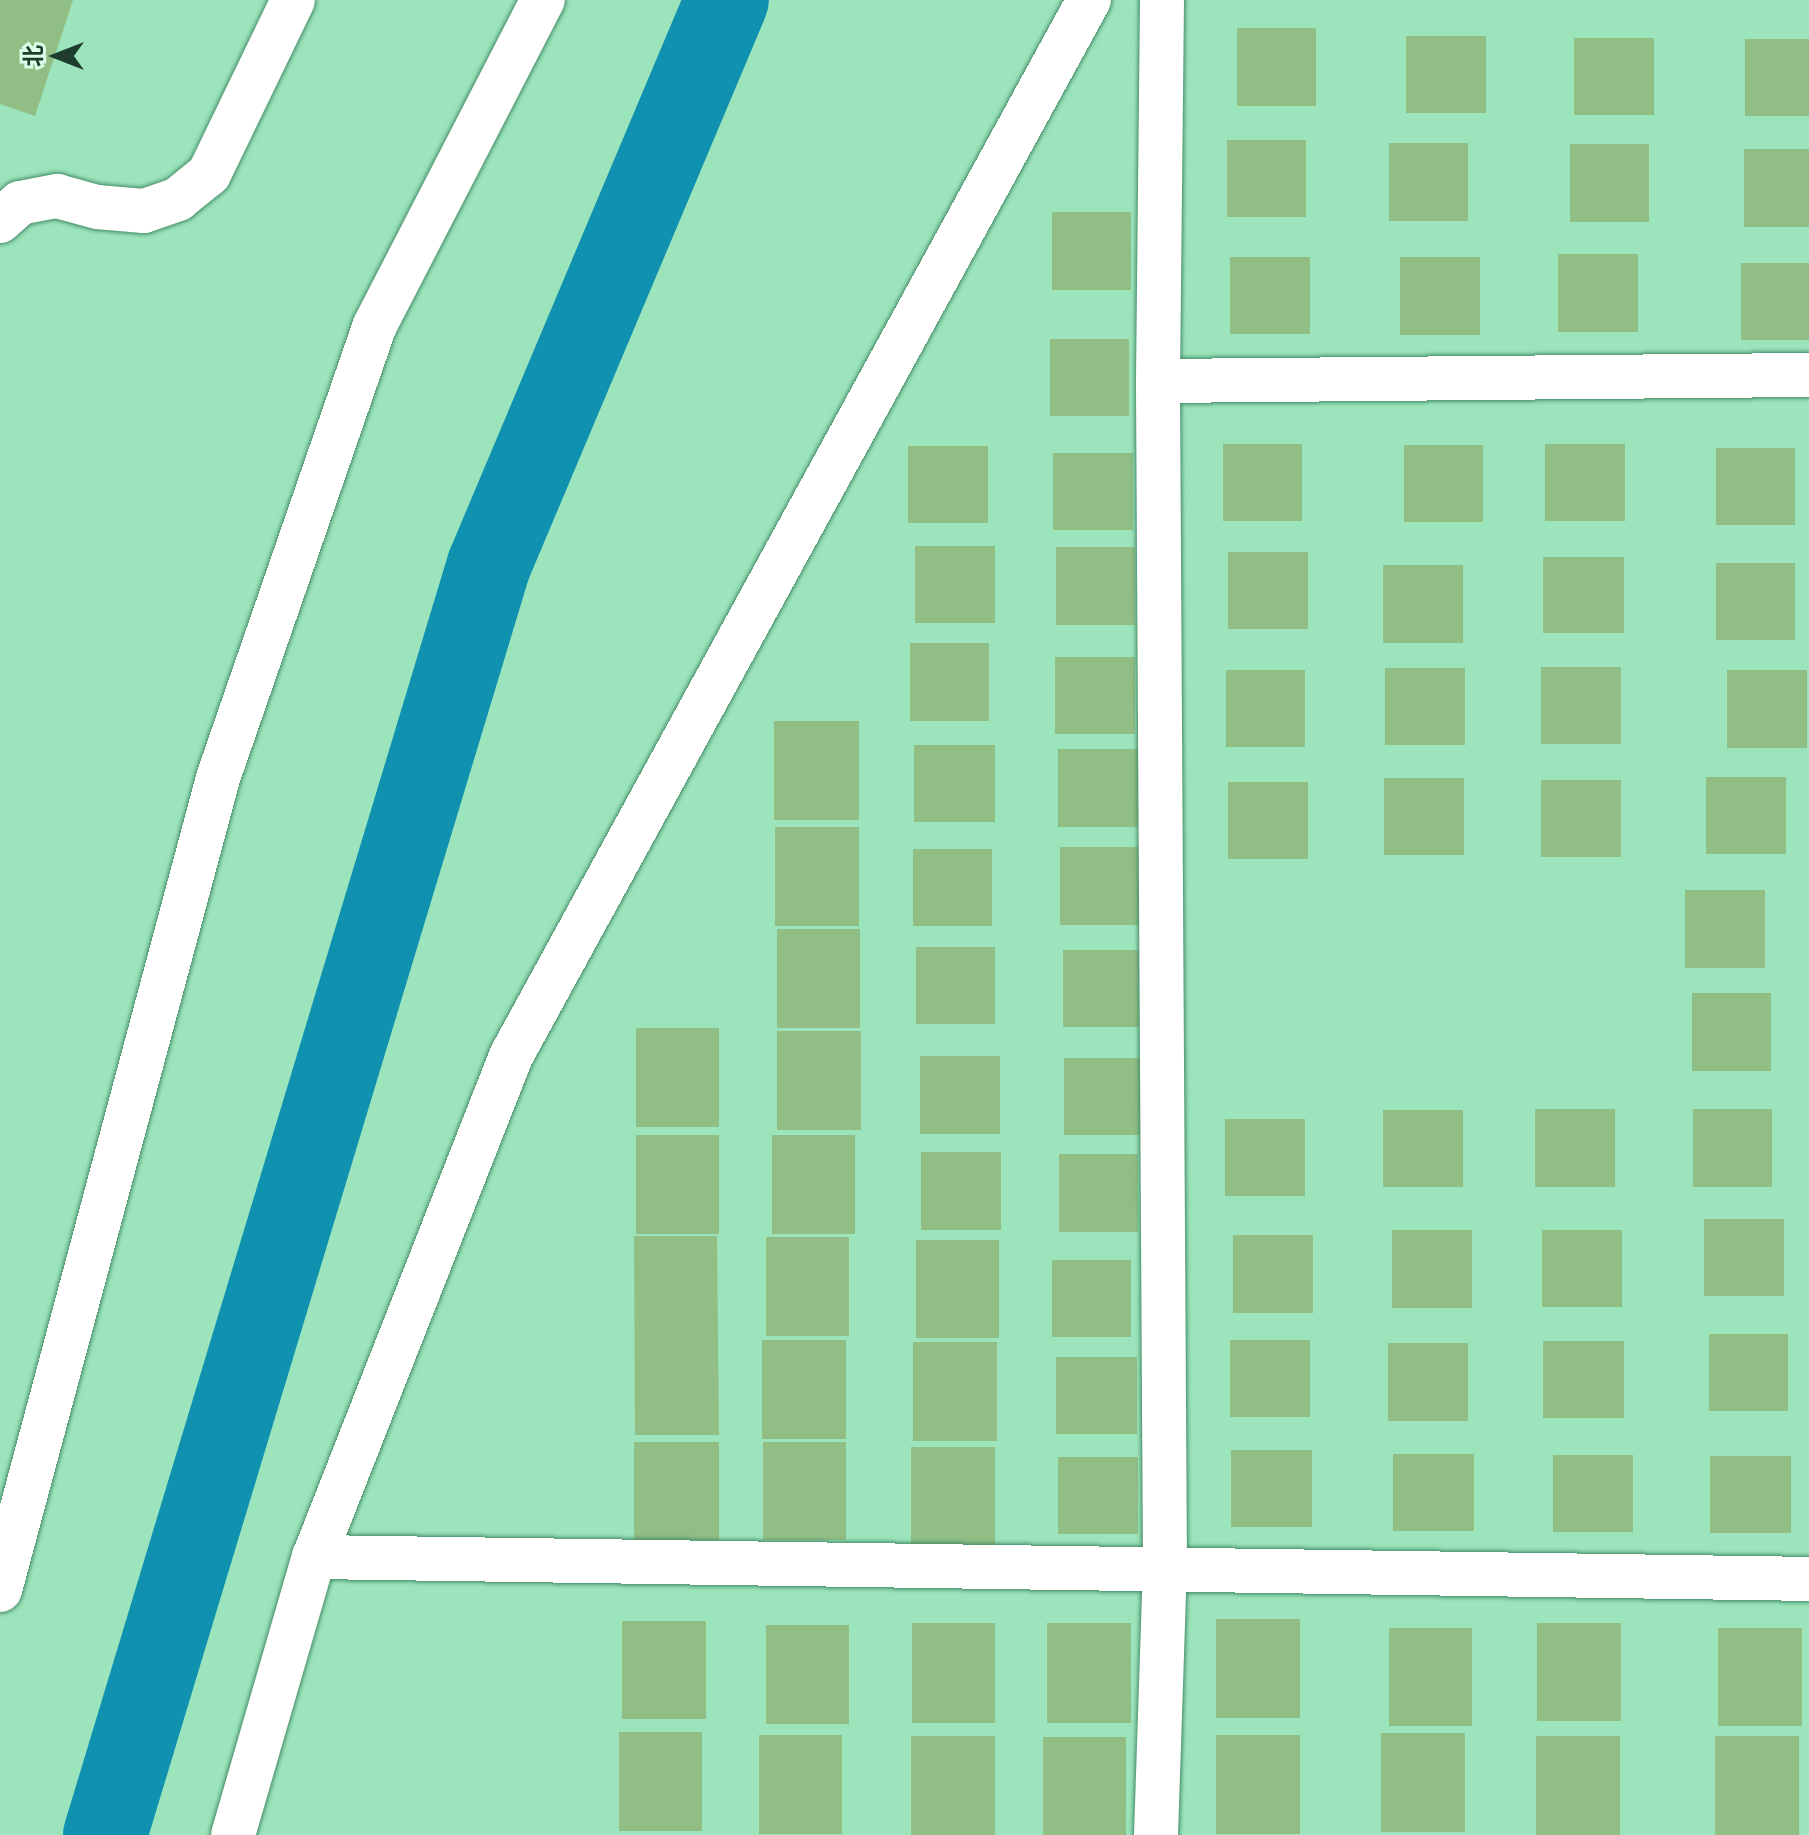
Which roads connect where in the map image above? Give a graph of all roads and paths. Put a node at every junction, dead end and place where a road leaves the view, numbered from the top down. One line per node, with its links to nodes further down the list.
1 (293, 0): 5 (street)
2 (543, 0): 11 (street)
3 (1089, 0): 8 (street)
4 (1162, 0): 7 (street)
5 (0, 221)
6 (1809, 375): 7 (street)
7 (1158, 381): 9 (street)
8 (314, 1557): 9 (street); 12 (street)
9 (1165, 1568): 10 (street); 13 (street)
10 (1809, 1579)
11 (0, 1590)
12 (233, 1835)
13 (1156, 1835)

